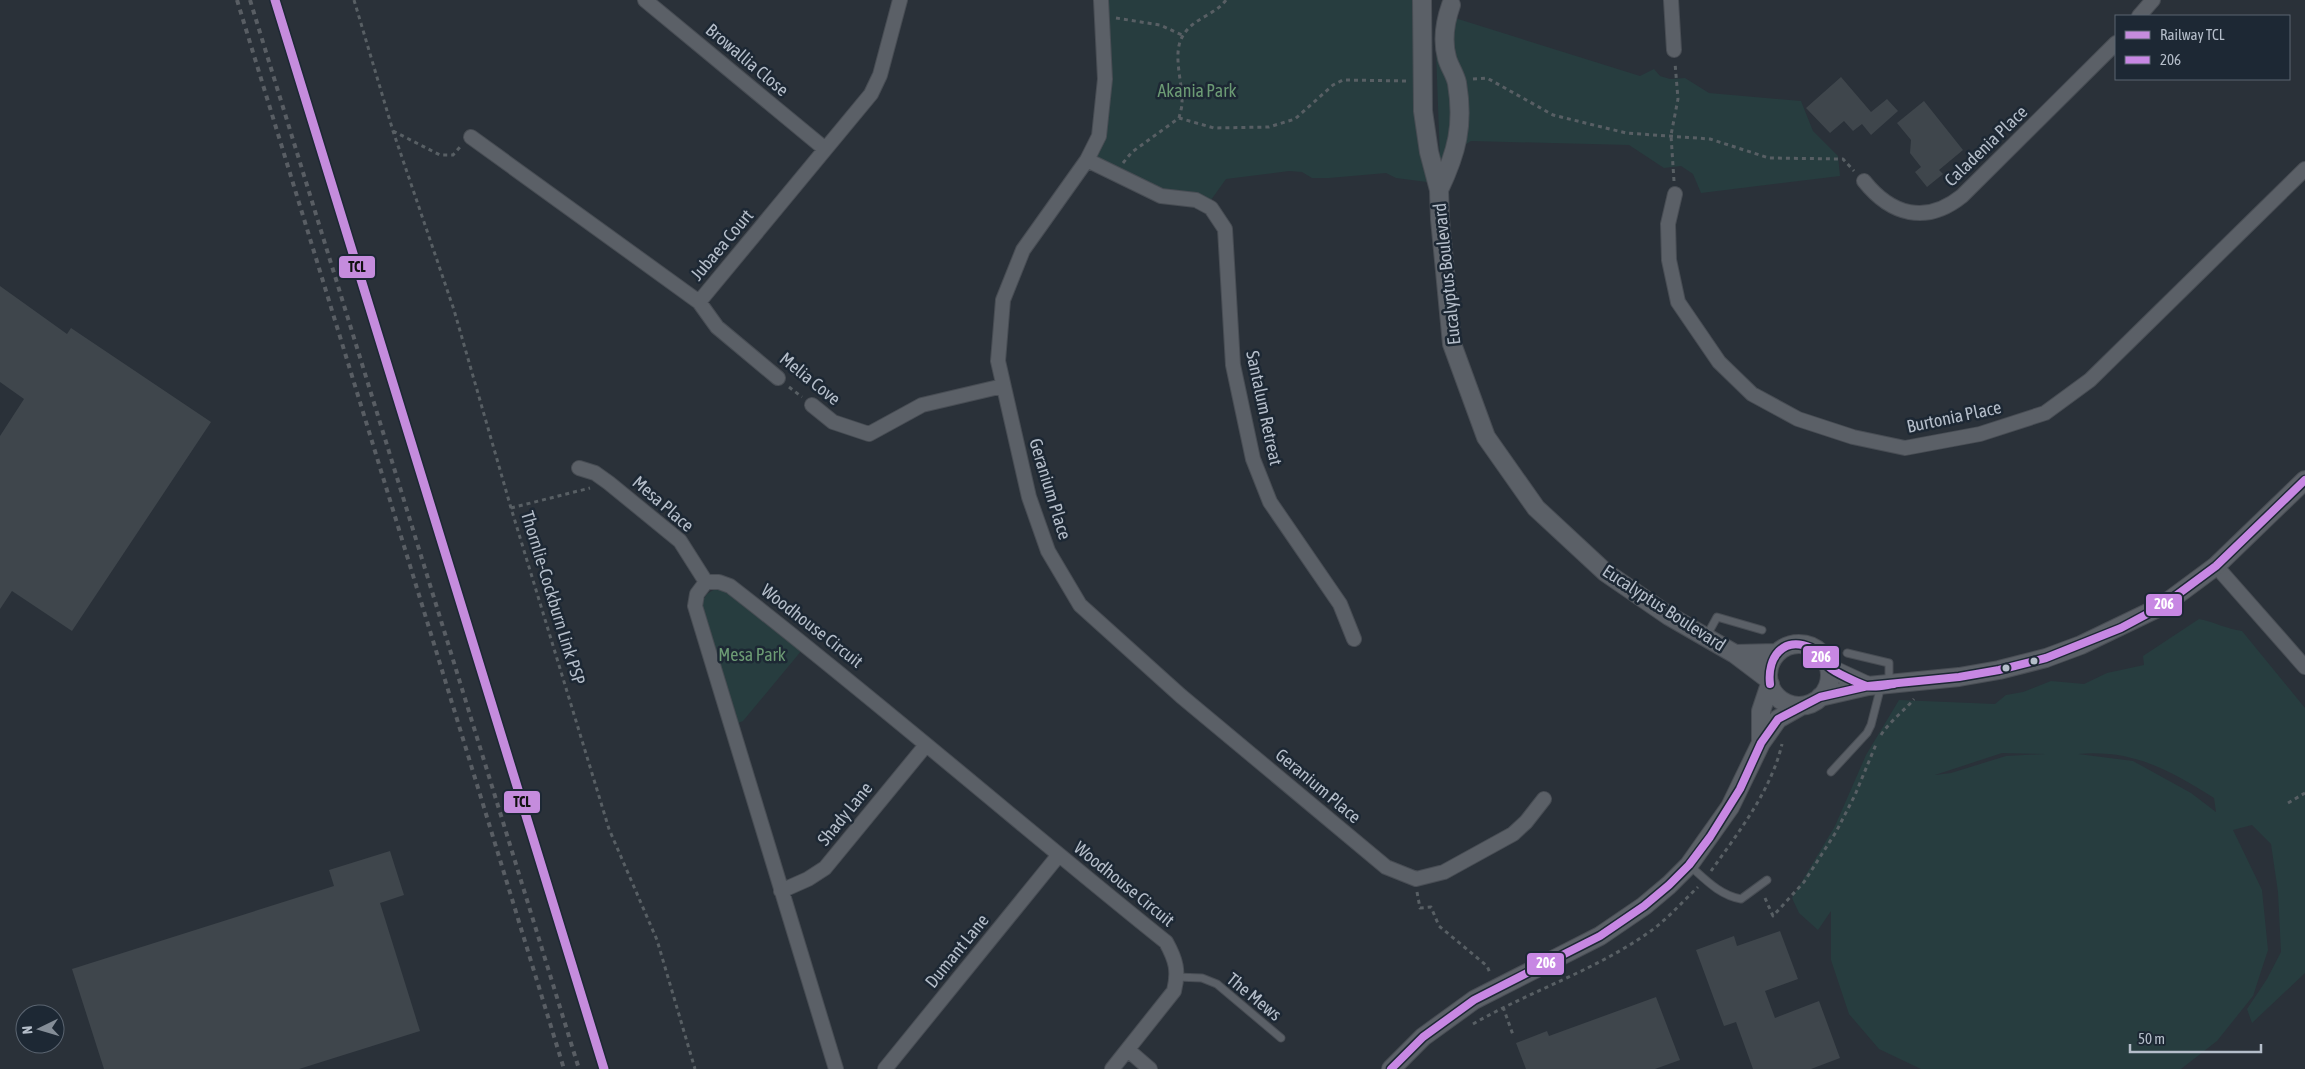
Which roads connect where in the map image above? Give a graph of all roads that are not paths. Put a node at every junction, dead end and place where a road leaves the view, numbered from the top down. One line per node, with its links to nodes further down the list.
1 (645, 0): 13 (street, Browallia Close)
2 (900, 0): 13 (street, Jubaea Court)
3 (1101, 0): 14 (street, Geranium Place)
4 (1422, 0): 17 (street, Eucalyptus Boulevard)
5 (1428, 0): 8 (street, Eucalyptus Boulevard)
6 (1671, 0): 11 (street)
7 (2153, 0): 9 (street)
8 (1457, 2): 17 (street, Eucalyptus Boulevard)
9 (2140, 15)
10 (2115, 44): 16 (street, Caladenia Place)
11 (1674, 50)
12 (470, 137): 19 (street, Jubaea Court)
13 (825, 149): 19 (street, Jubaea Court)
14 (1087, 160): 21 (street, Geranium Place); 29 (street, Santalum Retreat)
15 (2305, 169): 18 (street, Burtonia Place)
16 (1864, 181)
17 (1439, 190): 28 (street, Eucalyptus Boulevard)
18 (1675, 194)
19 (699, 302): 20 (street, Melia Cove)
20 (778, 378)
21 (1003, 386): 22 (street, Melia Cove); 42 (street, Geranium Place)
22 (812, 405)
23 (579, 468): 26 (street, Mesa Place)
24 (2305, 480): 25 (street)
25 (2216, 566): 33 (street); 36 (street)
26 (706, 582): 40 (street, Woodhouse Circuit); 46 (street)
27 (1762, 630): 28 (lane)
28 (1706, 637): 31 (street, Eucalyptus Boulevard)
29 (1354, 639)
30 (1776, 653): 31 (street, Eucalyptus Boulevard); 34 (street, Eucalyptus Boulevard); 35 (street)
31 (1735, 654): 35 (street, Eucalyptus Boulevard)
32 (1847, 654): 36 (lane)
33 (2305, 667)
34 (1829, 668): 36 (street, Eucalyptus Boulevard); 37 (street)
35 (1769, 682): 38 (street, Eucalyptus Boulevard); 39 (street)
36 (1880, 685): 37 (street); 41 (lane)
37 (1820, 697): 38 (street)
38 (1801, 706): 39 (street)
39 (1761, 742): 44 (street)
40 (926, 745): 43 (street, Woodhouse Circuit); 46 (street, Shady Lane)
41 (1831, 772)
42 (1544, 799)
43 (1058, 856): 47 (street, Woodhouse Circuit); 51 (street, Dumant Lane)
44 (1689, 865): 45 (lane); 54 (street)
45 (1767, 880)
46 (780, 891): 50 (street)
47 (1177, 978): 48 (lane, The Mews); 49 (street)
48 (1281, 1038)
49 (1128, 1050): 52 (street); 53 (street)
50 (836, 1069)
51 (885, 1069)
52 (1112, 1069)
53 (1150, 1069)
54 (1391, 1069)

